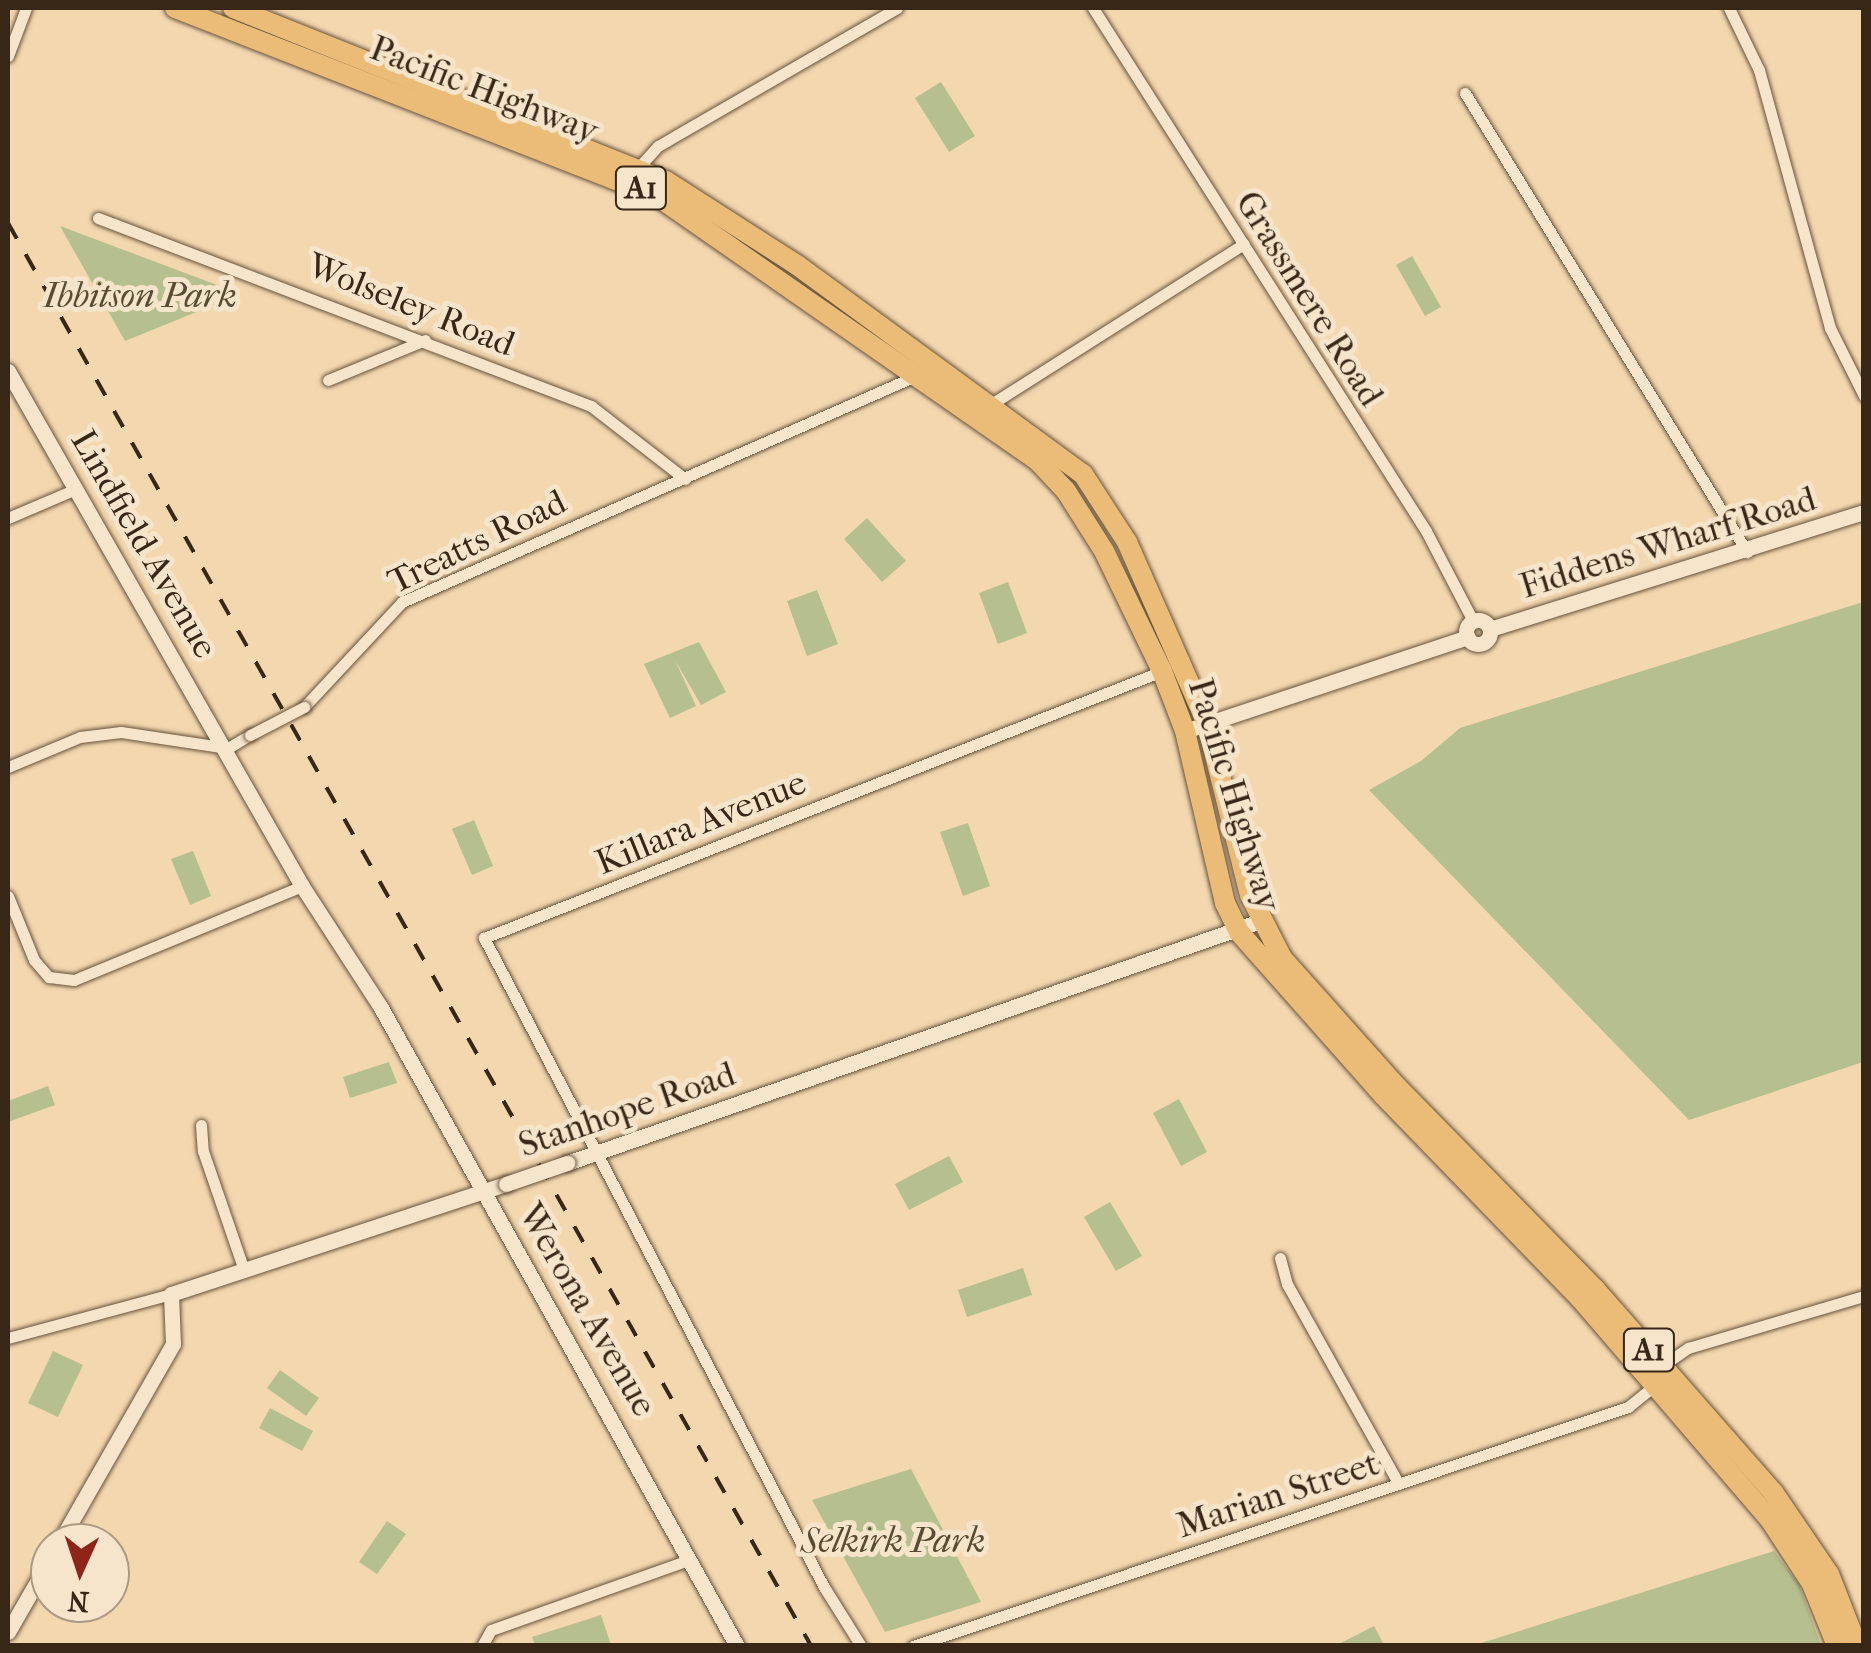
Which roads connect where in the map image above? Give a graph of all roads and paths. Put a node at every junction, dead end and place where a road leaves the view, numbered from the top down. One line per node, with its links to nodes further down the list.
1 (26, 8): 7 (street)
2 (175, 8): 6 (highway, Pacific Highway / A1)
3 (897, 8): 9 (street)
4 (1093, 8): 11 (street, Grassmere Road)
5 (1729, 8): 17 (street)
6 (243, 15): 9 (highway, Pacific Highway / A1); 15 (highway, Pacific Highway / A1)
7 (8, 56)
8 (1465, 93): 23 (street)
9 (638, 167): 13 (highway, Pacific Highway / A1)
10 (98, 218): 12 (street, Wolseley Road)
11 (1244, 244): 18 (street); 24 (street, Grassmere Road)
12 (424, 340): 16 (street); 19 (street, Wolseley Road)
13 (932, 361): 15 (street, Treatts Road); 18 (highway, Pacific Highway / A1)
14 (8, 372): 20 (street, Lindfield Avenue)
15 (918, 378): 19 (street, Treatts Road); 25 (highway, Pacific Highway / A1)
16 (328, 380)
17 (1864, 396)
18 (992, 403): 26 (highway, Pacific Highway / A1)
19 (685, 479): 28 (street, Treatts Road, bridge)
20 (76, 489): 22 (street); 28 (street, Lindfield Avenue)
21 (1864, 512): 23 (street, Fiddens Wharf Road)
22 (8, 518)
23 (1747, 552): 24 (street, Fiddens Wharf Road)
24 (1470, 629): 26 (street)
25 (1162, 671): 27 (highway, Pacific Highway / A1); 35 (street, Killara Avenue)
26 (1207, 722): 27 (street); 32 (highway, Pacific Highway / A1)
27 (1185, 731): 33 (highway, Pacific Highway / A1)
28 (228, 748): 29 (street); 30 (street, Werona Avenue)
29 (8, 767)
30 (302, 886): 31 (street); 36 (street, Werona Avenue)
31 (8, 896)
32 (1260, 920): 33 (street, Stanhope Road); 42 (highway, Pacific Highway / A1)
33 (1239, 932): 35 (street, Stanhope Road); 42 (highway, Pacific Highway / A1)
34 (201, 1125): 38 (street)
35 (594, 1152): 36 (street, Stanhope Road, bridge); 50 (street)
36 (484, 1191): 38 (street, Stanhope Road); 45 (street, Werona Avenue)
37 (1280, 1258): 43 (street)
38 (244, 1270): 39 (street, Stanhope Road)
39 (170, 1294): 41 (street, Stanhope Road); 44 (street)
40 (1864, 1296): 42 (street, Marian Street)
41 (8, 1338)
42 (1658, 1376): 43 (street, Marian Street); 52 (highway, Pacific Highway / A1); 53 (highway, Pacific Highway / A1)
43 (1399, 1484): 51 (street, Marian Street)
44 (70, 1523)
45 (688, 1560): 48 (street); 49 (street, Werona Avenue)
46 (30, 1594): 47 (street)
47 (8, 1632)
48 (482, 1646)
49 (737, 1646)
50 (862, 1646)
51 (913, 1646)
52 (1837, 1646)
53 (1857, 1646)

